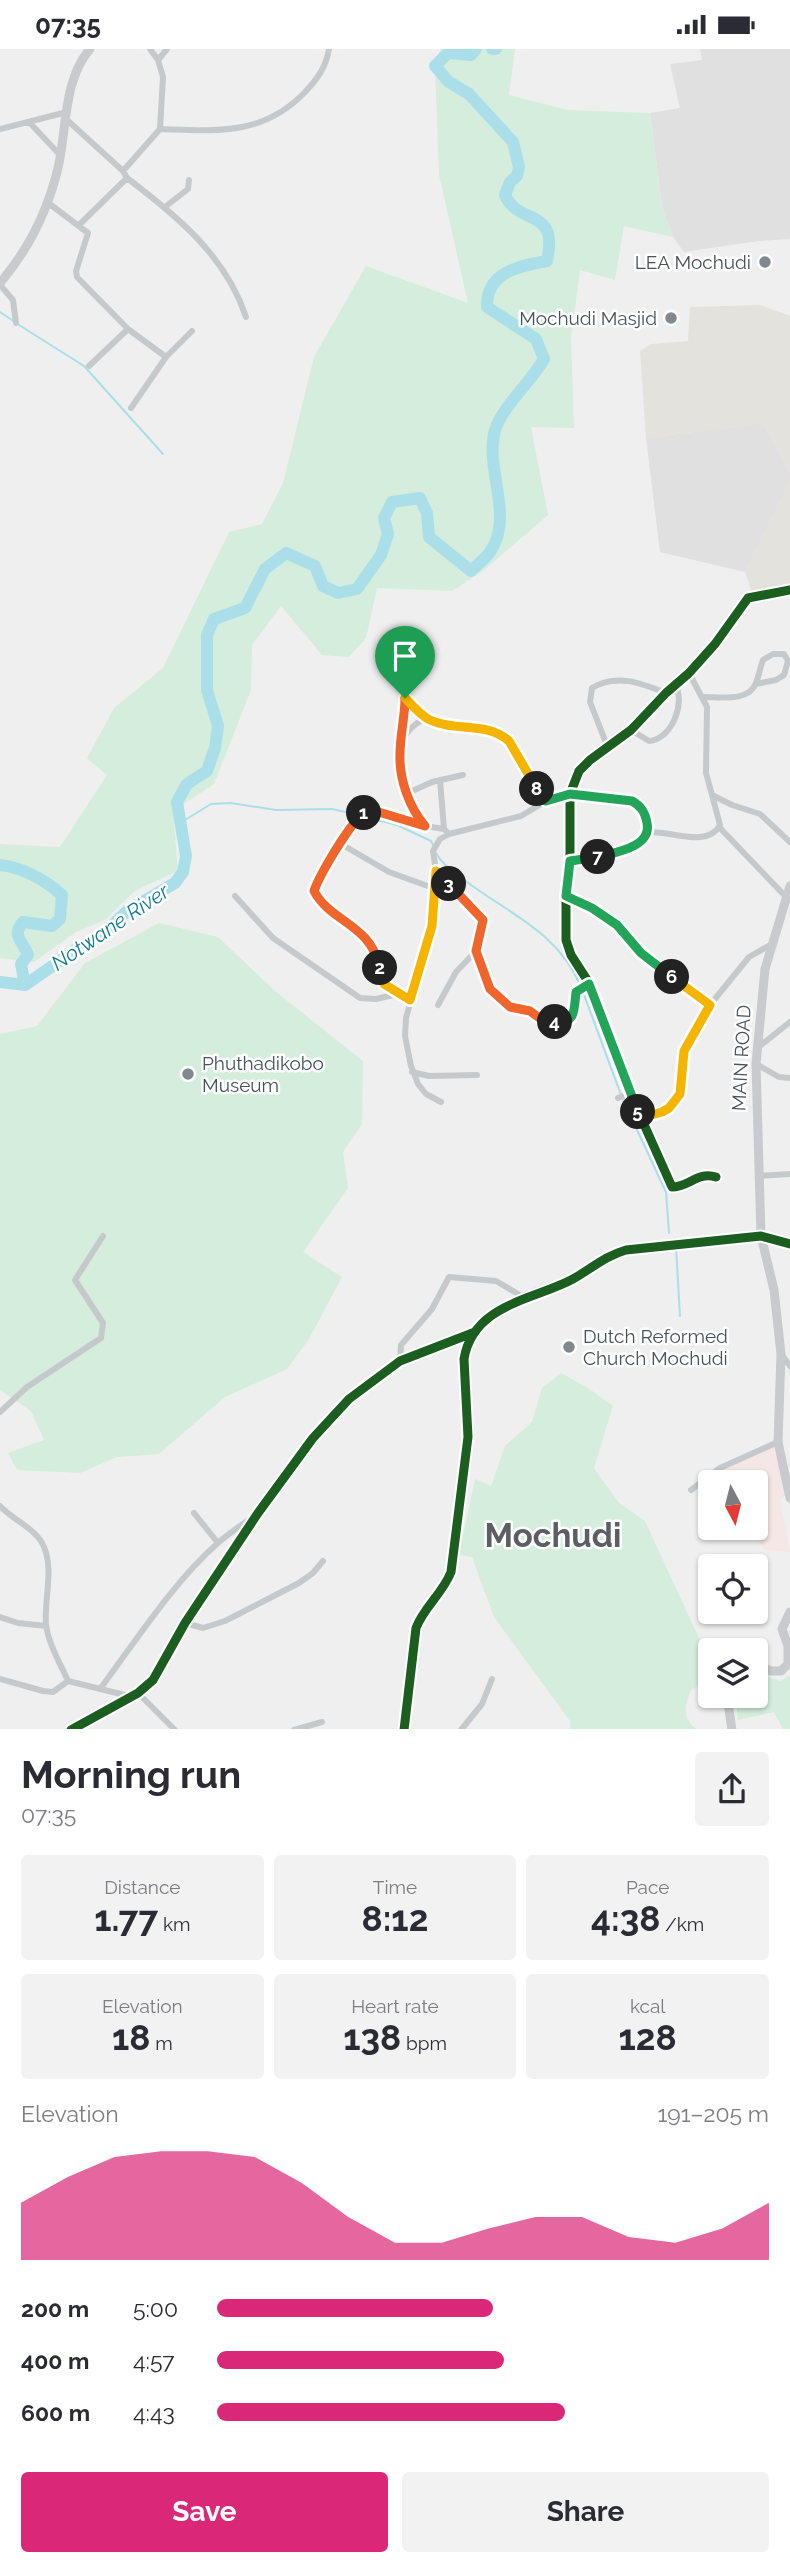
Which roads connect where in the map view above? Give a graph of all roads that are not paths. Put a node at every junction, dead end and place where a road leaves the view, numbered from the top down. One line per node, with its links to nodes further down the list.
1 (150, 49): 5 (street)
2 (167, 49): 5 (street)
3 (329, 49): 11 (street)
4 (86, 50): 6 (street)
5 (158, 60): 11 (street)
6 (67, 115): 8 (street); 12 (street); 13 (street)
7 (0, 120): 9 (street)
8 (29, 122): 9 (street); 12 (street)
9 (10, 127): 10 (street)
10 (0, 129)
11 (160, 129): 13 (street)
12 (61, 156): 16 (street)
13 (123, 171): 14 (street)
14 (127, 178): 17 (street); 18 (street)
15 (189, 180): 17 (street)
16 (47, 202): 18 (street); 19 (street)
17 (165, 207): 20 (street)
18 (79, 225): 22 (street)
19 (0, 284): 21 (street)
20 (246, 317)
21 (16, 323)
22 (128, 329): 24 (street); 25 (street)
23 (192, 331): 24 (street)
24 (166, 357): 26 (street)
25 (89, 366)
26 (131, 408)
27 (790, 590): 29 (street)
28 (400, 650): 34 (street)
29 (689, 673): 30 (street); 33 (street)
30 (675, 684): 32 (street); 36 (street)
31 (756, 684): 31 (street); 33 (street)
32 (666, 693): 36 (street); 38 (street)
33 (704, 697): 43 (street)
34 (405, 698): 35 (street); 37 (street)
35 (428, 719): 37 (street); 44 (street)
36 (631, 730): 38 (street)
37 (402, 740): 41 (street)
38 (608, 748): 42 (street)
39 (463, 775): 40 (street)
40 (440, 780): 41 (street); 47 (street)
41 (408, 793): 45 (street)
42 (570, 794): 44 (street); 48 (street); 51 (street)
43 (712, 795): 46 (street); 49 (street)
44 (546, 801): 47 (street)
45 (425, 826): 47 (street); 50 (street)
46 (720, 828): 48 (street); 57 (street)
47 (447, 831): 52 (street)
48 (648, 832): 51 (street)
49 (790, 842)
50 (341, 844): 54 (street); 63 (street)
51 (570, 861): 56 (street)
52 (436, 871): 54 (street); 61 (street)
53 (790, 886): 57 (street, MAIN ROAD)
54 (436, 890): 64 (street)
55 (235, 896): 63 (street)
56 (566, 896): 62 (street); 66 (street)
57 (787, 898): 59 (street, MAIN ROAD)
58 (790, 913): 59 (street)
59 (780, 920): 60 (street, MAIN ROAD)
60 (772, 944): 66 (street); 68 (street, MAIN ROAD)
61 (476, 951): 62 (street); 65 (street)
62 (584, 987): 73 (street)
63 (398, 994): 64 (street)
64 (410, 1000): 70 (street)
65 (438, 1005)
66 (710, 1005): 76 (street)
67 (790, 1022): 68 (street)
68 (756, 1049): 69 (street, MAIN ROAD)
69 (756, 1064): 72 (street); 78 (street, MAIN ROAD)
70 (412, 1072): 71 (street); 75 (street)
71 (477, 1075)
72 (790, 1078)
73 (628, 1094): 74 (street); 76 (street)
74 (618, 1098)
75 (441, 1102)
76 (640, 1118): 79 (street)
77 (790, 1174): 78 (street)
78 (758, 1176): 81 (street, MAIN ROAD)
79 (716, 1177)
80 (103, 1236): 89 (street)
81 (761, 1236): 82 (street); 83 (street); 85 (street, MAIN ROAD)
82 (790, 1244)
83 (523, 1297): 84 (street); 86 (street)
84 (475, 1332): 86 (street); 114 (street)
85 (785, 1354): 87 (street); 88 (street, MAIN ROAD)
86 (400, 1361): 96 (street)
87 (790, 1366)
88 (778, 1410): 90 (street); 91 (street, MAIN ROAD)
89 (0, 1412)
90 (790, 1413)
91 (778, 1442): 92 (street); 93 (street, MAIN ROAD)
92 (691, 1490)
93 (790, 1498)
94 (0, 1506): 102 (street)
95 (194, 1513): 97 (street)
96 (258, 1513): 97 (street); 101 (street)
97 (218, 1543): 107 (street)
98 (323, 1561): 101 (street)
99 (790, 1612): 103 (street)
100 (0, 1617): 102 (street)
101 (185, 1623): 108 (street)
102 (46, 1626): 106 (street)
103 (768, 1668)
104 (0, 1679): 106 (street)
105 (492, 1679): 115 (street)
106 (68, 1681): 107 (street)
107 (100, 1689): 108 (street)
108 (133, 1695): 111 (street); 112 (street)
109 (729, 1708): 116 (street)
110 (322, 1722): 113 (street)
111 (73, 1729)
112 (174, 1729)
113 (298, 1729)
114 (404, 1729)
115 (462, 1729)
116 (732, 1729)

